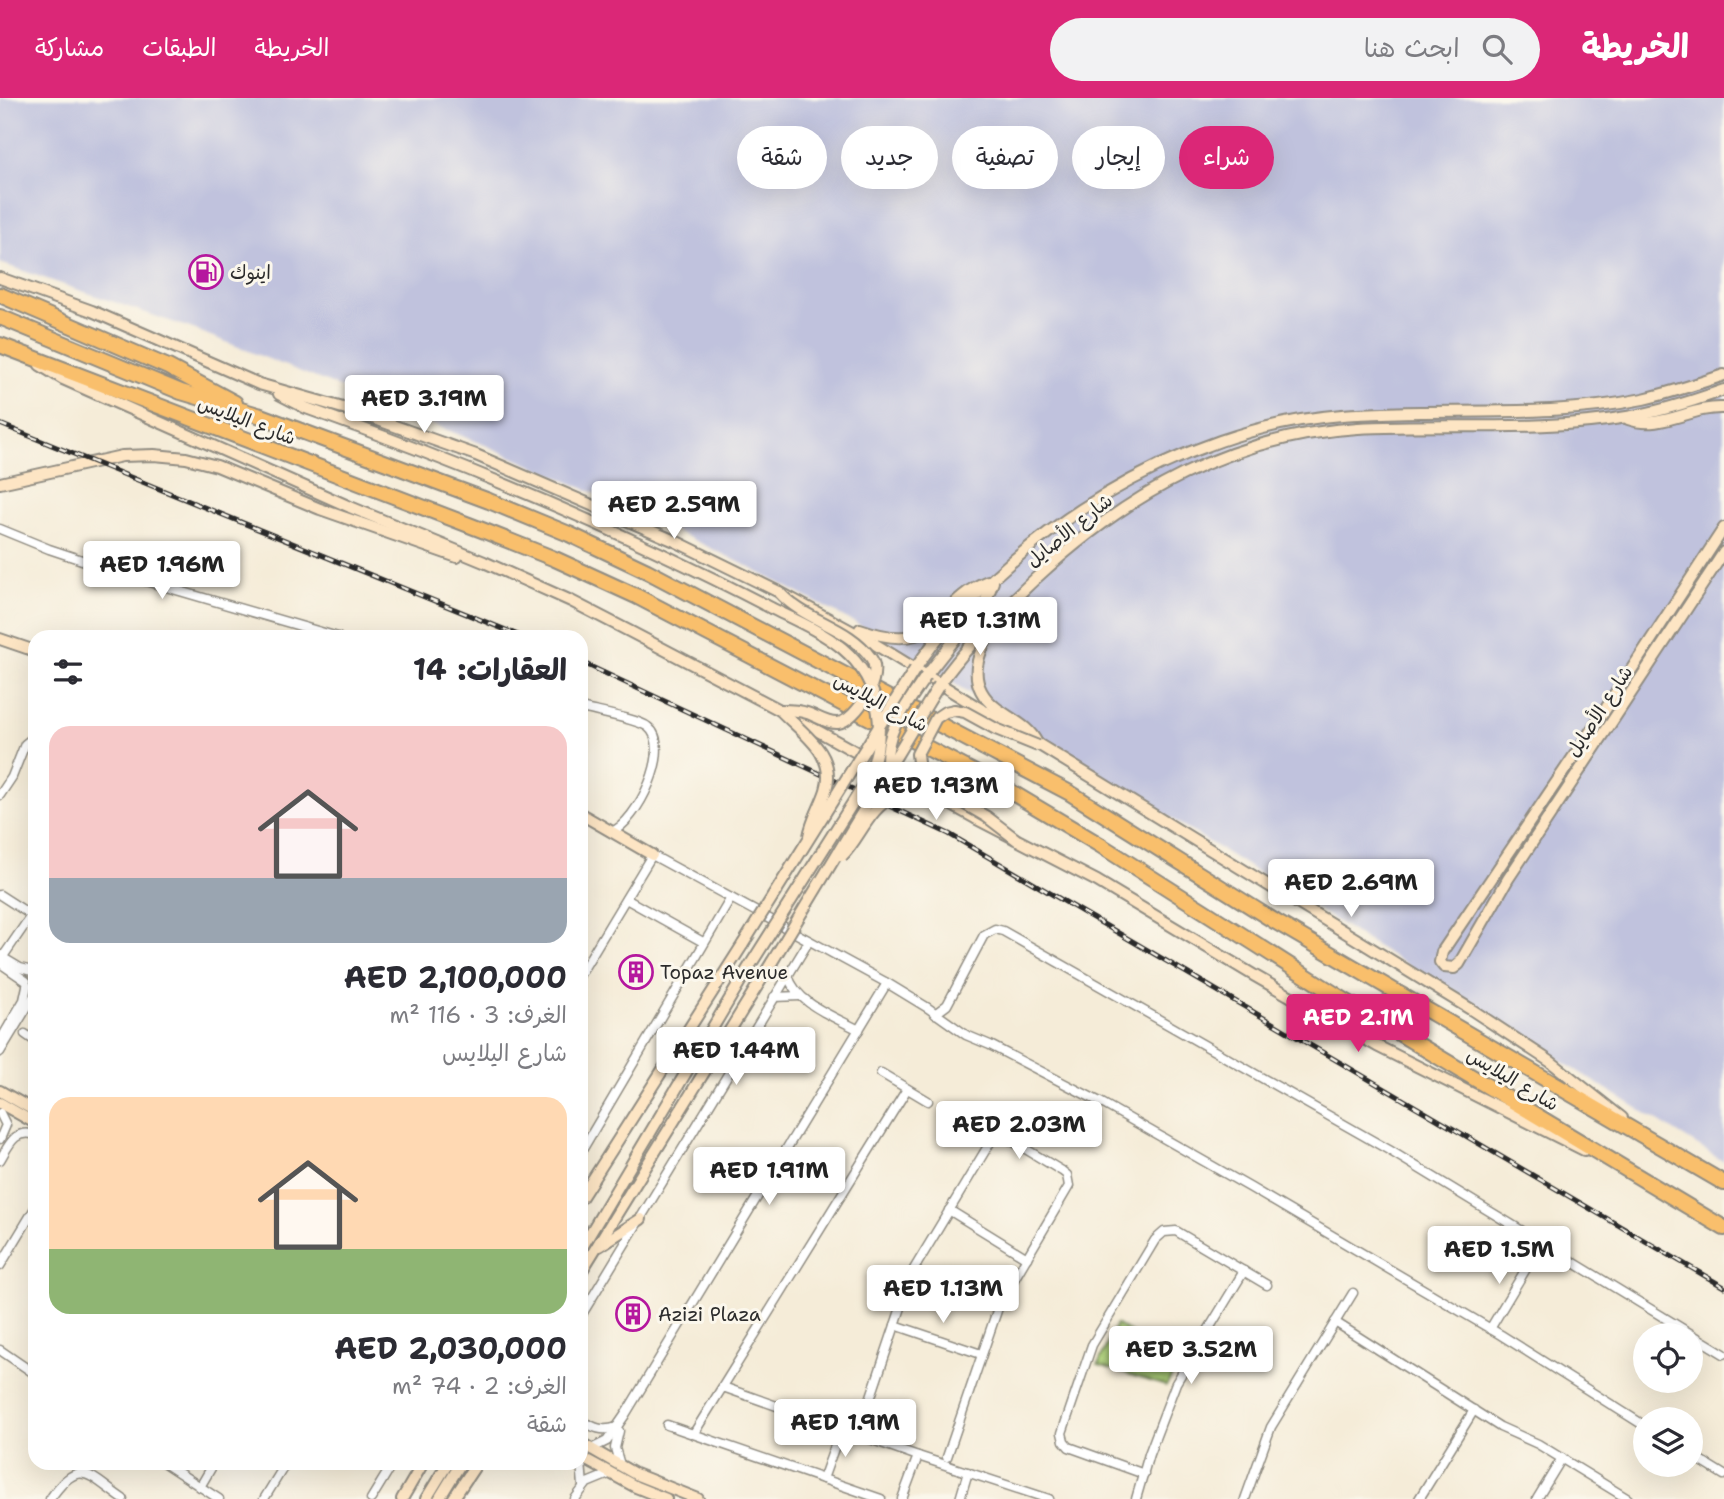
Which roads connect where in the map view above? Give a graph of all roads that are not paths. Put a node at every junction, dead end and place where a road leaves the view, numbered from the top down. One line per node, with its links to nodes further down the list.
1 (0, 278): 7 (main road)
2 (0, 295): 10 (highway)
3 (0, 317): 10 (highway, شارع اليلايس)
4 (0, 345): 5 (highway, شارع اليلايس)
5 (32, 359): 16 (main road); 76 (highway, شارع اليلايس)
6 (1724, 375): 17 (main road, شارع الأصايل)
7 (271, 388): 18 (main road); 84 (main road, bridge)
8 (1724, 390): 11 (main road, شارع الأصايل)
9 (1724, 408): 11 (main road)
10 (258, 415): 71 (highway, شارع اليلايس)
11 (1625, 418): 19 (main road, شارع الأصايل)
12 (0, 483): 16 (main road)
13 (1724, 528): 15 (main road, شارع الأصايل)
14 (0, 529): 21 (street)
15 (1724, 552)
16 (484, 562): 28 (main road)
17 (994, 579): 20 (main road); 24 (main road, شارع الأصايل); 25 (main road)
18 (779, 592): 20 (main road, bridge); 28 (main road, bridge)
19 (1000, 613): 26 (main road, شارع الأصايل); 30 (main road)
20 (831, 619): 24 (main road)
21 (314, 630)
22 (0, 639): 23 (main road)
23 (28, 649)
24 (915, 669): 25 (main road, bridge); 31 (main road, شارع الأصايل, bridge)
25 (926, 676): 26 (main road, bridge); 32 (main road, bridge)
26 (939, 685): 30 (main road, bridge); 32 (main road, شارع الأصايل, bridge)
27 (588, 710): 36 (street)
28 (780, 710): 31 (main road, bridge); 38 (main road, bridge)
29 (28, 742): 33 (street)
30 (1038, 746): 37 (main road, bridge); 71 (main road)
31 (861, 754): 32 (main road, bridge); 38 (main road, شارع الأصايل, bridge)
32 (888, 770): 35 (main road); 40 (main road, شارع الأصايل, bridge)
33 (0, 795)
34 (588, 818): 36 (main road)
35 (975, 818): 37 (main road, bridge); 40 (main road, bridge)
36 (611, 832): 39 (main road)
37 (1017, 840): 76 (main road)
38 (808, 842): 78 (main road, شارع الأصايل, bridge)
39 (652, 855): 42 (street); 43 (street)
40 (831, 864): 85 (main road, شارع الأصايل, bridge)
41 (0, 895): 44 (street)
42 (731, 898): 46 (street); 47 (street)
43 (626, 899): 47 (street); 49 (street)
44 (28, 910)
45 (28, 920): 48 (street)
46 (809, 941): 51 (street); 53 (street)
47 (703, 942): 74 (street)
48 (1, 959): 50 (street); 52 (street)
49 (588, 961)
50 (28, 969)
51 (788, 975): 54 (street); 55 (street)
52 (27, 983): 61 (street)
53 (887, 983): 57 (street); 58 (street)
54 (800, 996): 55 (street); 58 (street)
55 (774, 997): 80 (street)
56 (28, 1005): 62 (street)
57 (936, 1014): 83 (street); 97 (street)
58 (859, 1030): 104 (street)
59 (24, 1034): 60 (street)
60 (28, 1037)
61 (0, 1041)
62 (0, 1052)
63 (881, 1073): 64 (street)
64 (907, 1089): 66 (street); 102 (street)
65 (0, 1091): 68 (main road)
66 (928, 1101)
67 (0, 1102): 70 (main road)
68 (28, 1107)
69 (0, 1113): 73 (street)
70 (28, 1119)
71 (1638, 1131): 77 (highway, شارع اليلايس)
72 (28, 1133): 75 (street)
73 (0, 1139)
74 (588, 1140)
75 (0, 1160)
76 (1618, 1164): 82 (highway, شارع اليلايس)
77 (1724, 1183)
78 (588, 1187)
79 (949, 1210): 88 (street); 88 (street); 96 (street)
80 (641, 1219): 85 (main road); 94 (street)
81 (28, 1220): 90 (street)
82 (1724, 1228)
83 (1533, 1236): 86 (street); 87 (street)
84 (588, 1237)
85 (597, 1247): 89 (main road, شارع الأصايل)
86 (1553, 1249): 87 (street); 99 (street)
87 (1533, 1257): 97 (street)
88 (1027, 1258): 100 (street)
89 (588, 1261)
90 (0, 1266)
91 (1244, 1271): 92 (street); 131 (street); 131 (street)
92 (1267, 1285)
93 (1353, 1293): 95 (street)
94 (588, 1305)
95 (1335, 1322): 103 (street); 155 (street)
96 (895, 1325): 100 (street); 111 (street)
97 (1490, 1329): 105 (street)
98 (0, 1350): 101 (street)
99 (1724, 1353)
100 (981, 1354): 115 (street)
101 (28, 1369)
102 (723, 1387): 109 (street); 110 (street)
103 (1474, 1410): 116 (street); 156 (street)
104 (625, 1415): 108 (street); 119 (street)
105 (1633, 1418)
106 (588, 1424): 108 (street)
107 (667, 1425): 110 (street)
108 (617, 1427): 112 (street)
109 (841, 1429): 111 (street); 133 (street)
110 (694, 1433): 133 (street)
111 (858, 1435): 114 (street)
112 (588, 1446)
113 (588, 1447): 119 (main road)
114 (918, 1456): 129 (street); 150 (street)
115 (947, 1457)
116 (1562, 1458): 157 (street); 158 (street)
117 (1703, 1462): 132 (street)
118 (588, 1464): 130 (main road)
119 (621, 1466): 148 (main road)
120 (174, 1470): 135 (street)
121 (210, 1470): 135 (street)
122 (282, 1470): 140 (street)
123 (389, 1470): 141 (street)
124 (419, 1470): 142 (main road)
125 (445, 1470): 143 (main road)
126 (457, 1470): 144 (main road)
127 (472, 1470): 145 (main road)
128 (582, 1470): 134 (street)
129 (968, 1472): 136 (street); 151 (street)
130 (609, 1474): 134 (street); 147 (main road)
131 (1144, 1474): 154 (street)
132 (1724, 1475)
133 (823, 1479): 149 (street)
134 (583, 1486): 146 (street)
135 (200, 1487): 139 (street)
136 (1019, 1489): 152 (street); 153 (street)
137 (50, 1499): 138 (street)
138 (123, 1499)
139 (219, 1499)
140 (264, 1499)
141 (371, 1499)
142 (402, 1499)
143 (426, 1499)
144 (439, 1499)
145 (453, 1499)
146 (575, 1499)
147 (666, 1499)
148 (698, 1499)
149 (881, 1499)
150 (902, 1499)
151 (960, 1499)
152 (1016, 1499)
153 (1049, 1499)
154 (1136, 1499)
155 (1245, 1499)
156 (1419, 1499)
157 (1537, 1499)
158 (1628, 1499)

